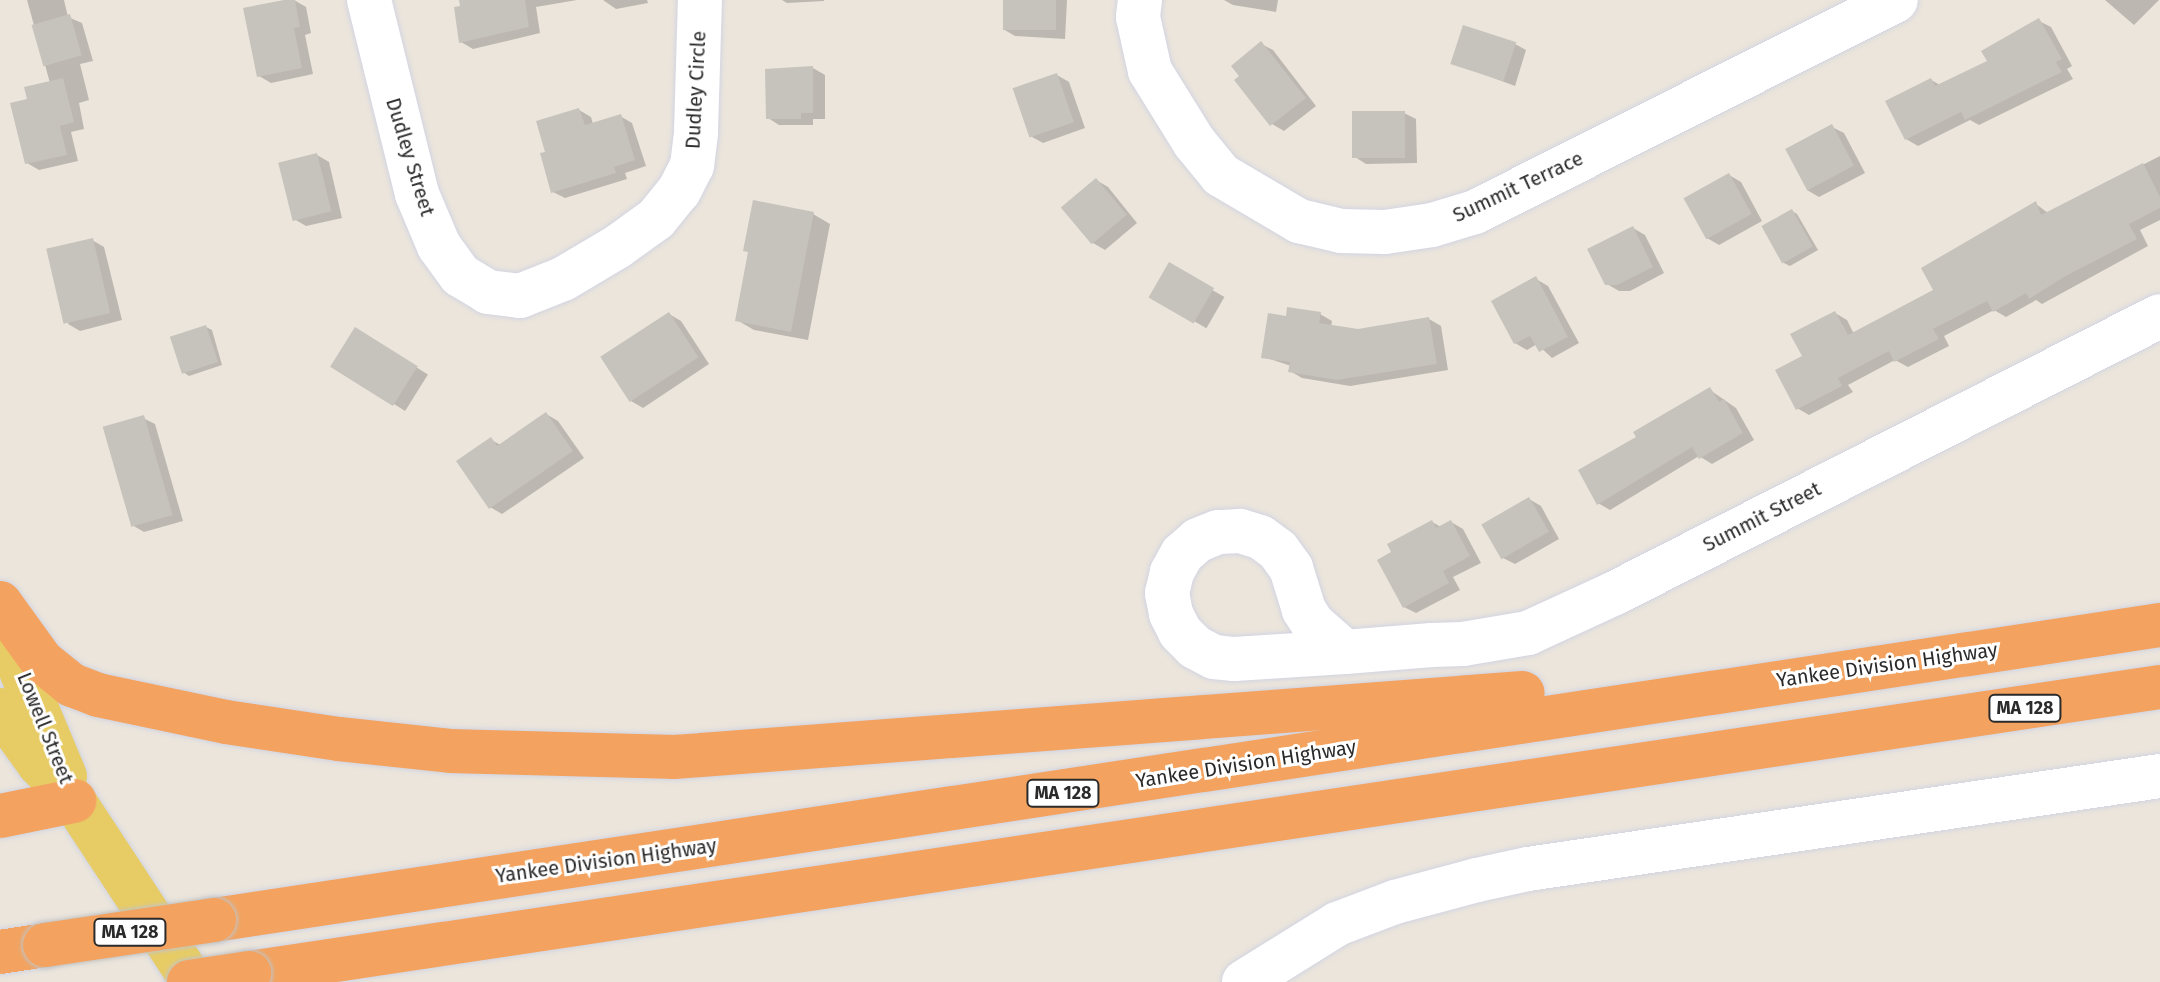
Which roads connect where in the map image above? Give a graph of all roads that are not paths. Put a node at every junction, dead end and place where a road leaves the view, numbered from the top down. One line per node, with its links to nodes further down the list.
1 (369, 0): 5 (street, Dudley Street)
2 (700, 0): 5 (street, Dudley Circle)
3 (1140, 0): 4 (street, Summit Terrace)
4 (1896, 0)
5 (488, 292)
6 (2160, 316): 10 (street, Summit Street)
7 (0, 603): 11 (highway)
8 (0, 611): 15 (main road, Lowell Street)
9 (2160, 625): 11 (highway, Yankee Division Highway / MA 128)
10 (1345, 652)
11 (1912, 661): 17 (highway, Yankee Division Highway / MA 128, bridge)
12 (2160, 687): 18 (highway, MA 128, bridge)
13 (0, 710): 15 (main road, Lowell Street)
14 (2160, 776): 19 (street)
15 (74, 801): 16 (highway); 18 (main road, Lowell Street)
16 (0, 816)
17 (0, 952)
18 (191, 982)
19 (1244, 982)

